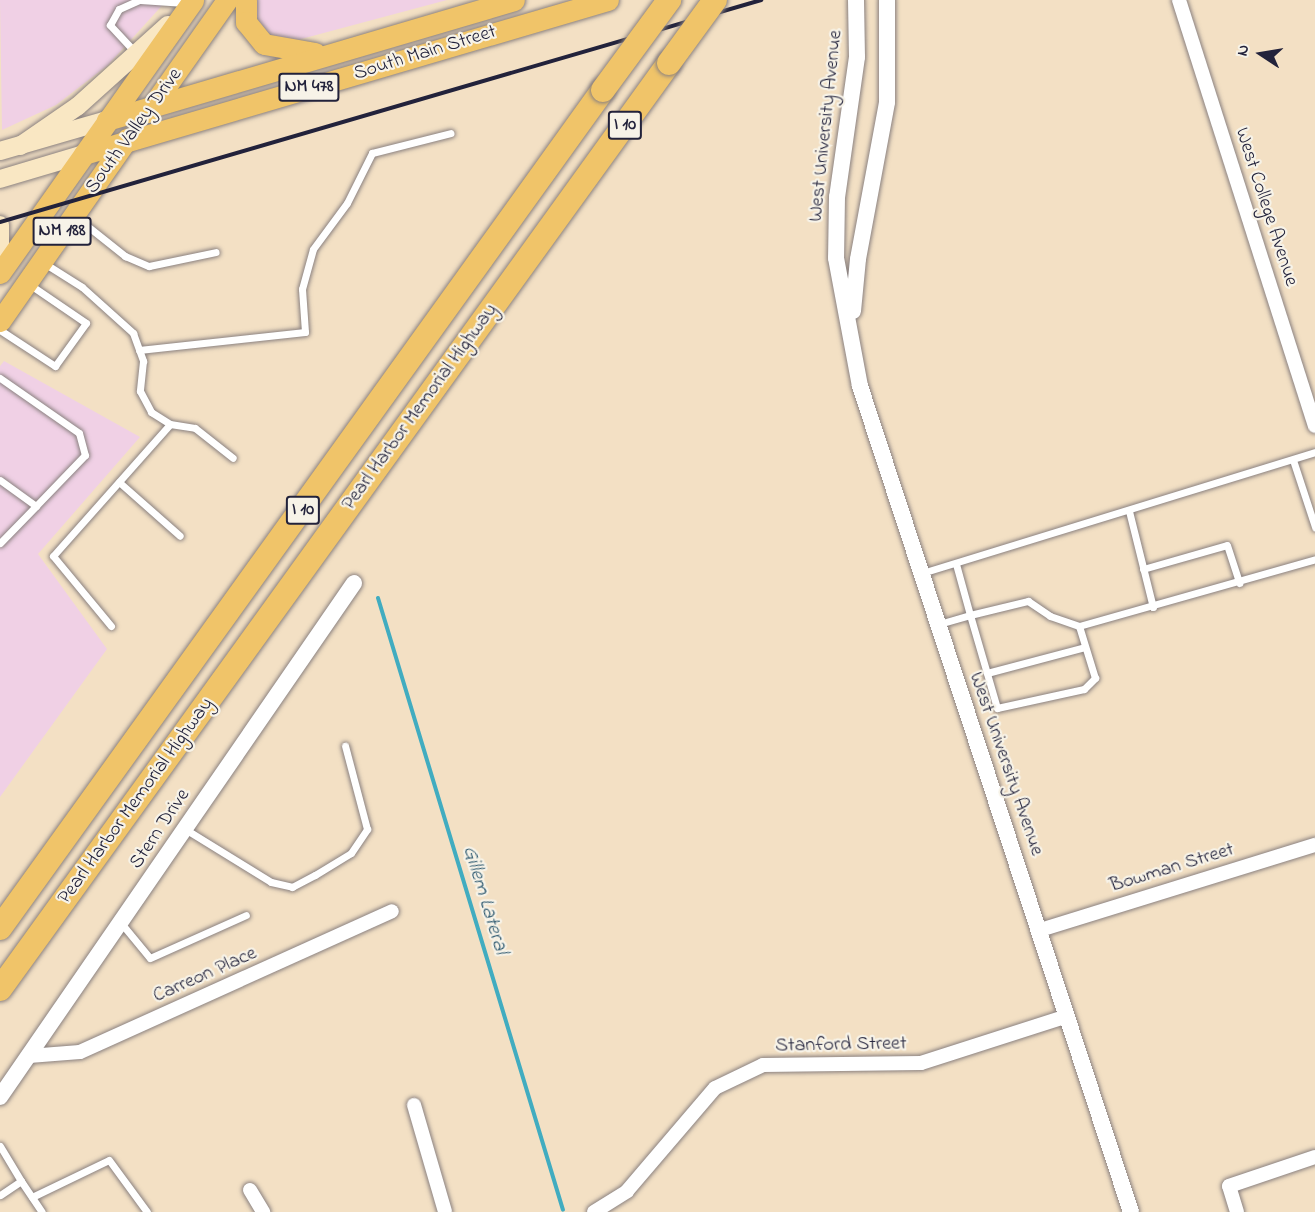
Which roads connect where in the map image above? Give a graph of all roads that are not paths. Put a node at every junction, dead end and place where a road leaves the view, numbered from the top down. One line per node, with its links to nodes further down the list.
1 (139, 0): 11 (lane); 12 (lane)
2 (227, 0): 14 (main road, South Valley Drive / NM 188)
3 (246, 0): 13 (main road)
4 (514, 0): 13 (main road, South Main Street / NM 478)
5 (608, 0): 17 (main road, South Main Street / NM 478)
6 (669, 0): 65 (highway, Pearl Harbor Memorial Highway / I 10, bridge)
7 (715, 0): 67 (highway, Pearl Harbor Memorial Highway / I 10, bridge)
8 (856, 0): 30 (street, West University Avenue)
9 (887, 0): 30 (street, West University Avenue)
10 (1179, 0): 35 (street, West College Avenue)
11 (192, 2): 12 (main road); 15 (main road, South Valley Drive / NM 188)
12 (137, 54): 18 (main road)
13 (328, 55): 14 (main road, South Main Street / NM 478)
14 (150, 110): 15 (main road, South Main Street / NM 478); 17 (main road, South Valley Drive / NM 188)
15 (107, 120): 18 (main road, South Main Street / NM 478); 20 (main road, South Valley Drive / NM 188)
16 (451, 133): 32 (lane)
17 (125, 142): 20 (main road, South Main Street / NM 478); 22 (main road, South Valley Drive / NM 188)
18 (20, 146): 19 (main road, South Main Street / NM 478)
19 (0, 151)
20 (84, 154): 21 (main road, South Main Street / NM 478); 27 (main road, South Valley Drive / NM 188)
21 (0, 179)
22 (74, 216): 24 (lane); 26 (main road, South Valley Drive / NM 188)
23 (0, 225): 25 (main road)
24 (216, 252)
25 (0, 254)
26 (42, 261): 28 (main road, South Valley Drive / NM 188); 32 (lane)
27 (0, 273)
28 (27, 282): 29 (main road, South Valley Drive / NM 188); 31 (lane)
29 (0, 321)
30 (851, 327): 49 (street, West University Avenue)
31 (0, 330)
32 (139, 350): 34 (lane)
33 (0, 378): 41 (lane)
34 (170, 424): 37 (lane); 40 (lane)
35 (1315, 426)
36 (1315, 452): 38 (lane)
37 (233, 458)
38 (1293, 460): 42 (lane); 43 (lane)
39 (0, 480): 41 (lane)
40 (118, 482): 44 (lane); 55 (lane)
41 (36, 506): 45 (lane)
42 (1129, 511): 47 (lane); 48 (lane)
43 (1315, 527)
44 (180, 536)
45 (0, 543)
46 (1315, 559): 51 (lane)
47 (956, 564): 49 (lane); 53 (lane)
48 (1143, 569): 51 (lane); 52 (lane)
49 (920, 573): 54 (street, West University Avenue)
50 (354, 583): 60 (street, Stern Drive)
51 (1239, 583): 52 (lane)
52 (1153, 607): 56 (lane)
53 (970, 615): 54 (lane); 56 (lane); 58 (lane)
54 (936, 624): 66 (street, West University Avenue)
55 (111, 626)
56 (1079, 626): 57 (lane)
57 (1085, 647): 58 (lane); 58 (lane)
58 (987, 673)
59 (345, 746): 60 (lane)
60 (185, 829): 64 (street, Stern Drive)
61 (1315, 845): 66 (street, Bowman Street)
62 (392, 911): 69 (street, Carreon Place)
63 (246, 915): 64 (lane)
64 (121, 923): 69 (street, Stern Drive)
65 (0, 928)
66 (1041, 930): 68 (street, West University Avenue)
67 (0, 989)
68 (1067, 1016): 82 (street, Stanford Street); 83 (street, West University Avenue)
69 (29, 1056): 70 (street, Stern Drive)
70 (0, 1097)
71 (414, 1105): 81 (street)
72 (0, 1146): 74 (lane)
73 (1315, 1156): 84 (street)
74 (21, 1181): 76 (lane); 77 (lane)
75 (250, 1190): 80 (street)
76 (0, 1195)
77 (32, 1197): 78 (lane); 79 (lane)
78 (42, 1212)
79 (147, 1212)
80 (263, 1212)
81 (445, 1212)
82 (594, 1212)
83 (1131, 1212)
84 (1237, 1212)

